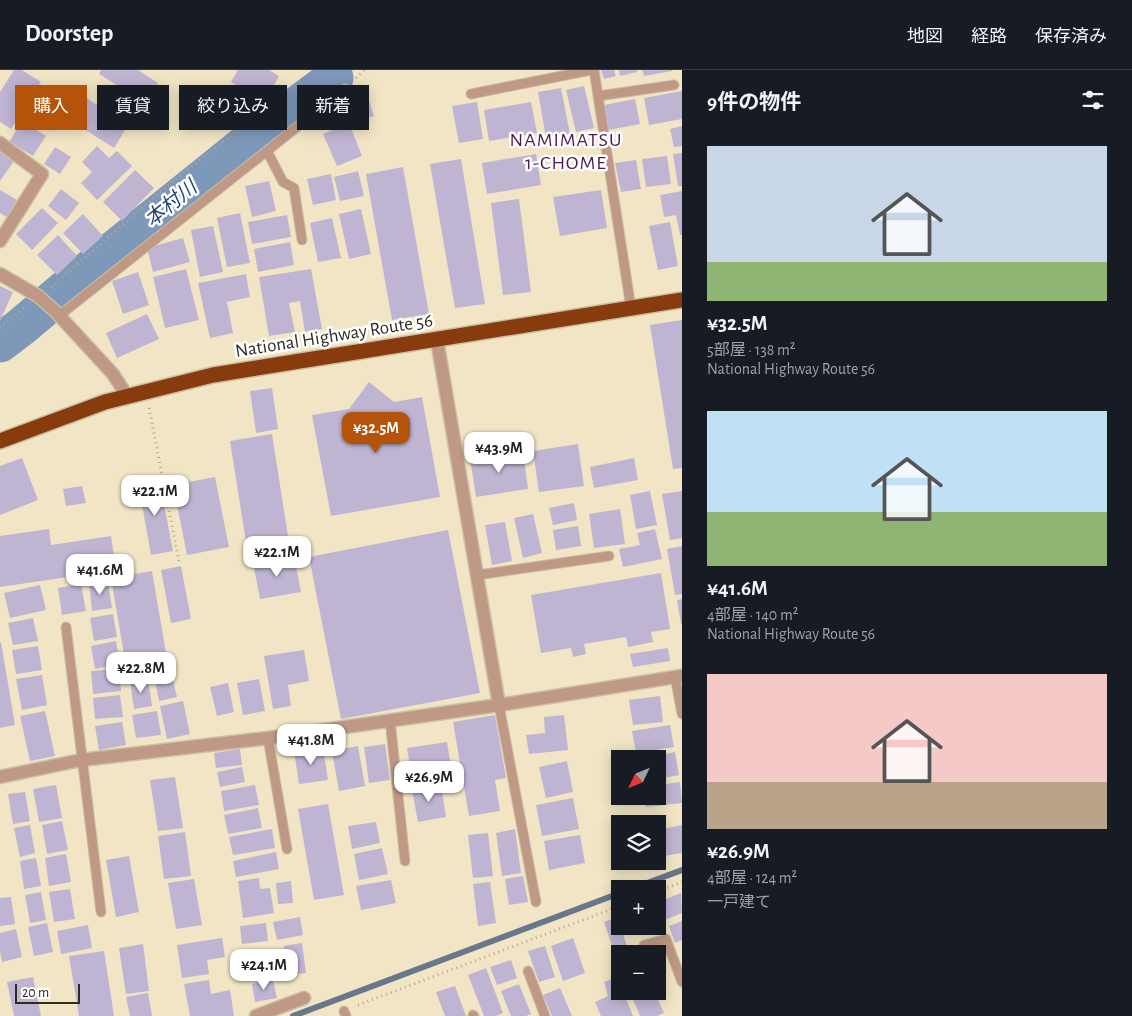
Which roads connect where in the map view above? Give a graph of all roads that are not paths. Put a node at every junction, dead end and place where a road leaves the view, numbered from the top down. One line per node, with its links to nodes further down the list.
1 (592, 70): 3 (lane); 4 (lane)
2 (674, 85): 4 (lane)
3 (471, 94)
4 (598, 96): 12 (lane)
5 (297, 127): 7 (lane)
6 (0, 143): 9 (street)
7 (266, 151): 8 (lane); 13 (lane)
8 (302, 240)
9 (0, 241)
10 (0, 274): 13 (street)
11 (682, 300): 12 (highway, National Highway Route 56)
12 (631, 308): 14 (highway, National Highway Route 56)
13 (58, 313): 15 (street)
14 (437, 340): 15 (highway, National Highway Route 56); 18 (street)
15 (127, 396): 16 (highway, National Highway Route 56)
16 (0, 441)
17 (609, 556): 18 (lane)
18 (477, 575): 21 (street)
19 (66, 627): 25 (lane)
20 (678, 677): 21 (street); 22 (lane)
21 (499, 705): 23 (street); 29 (lane)
22 (682, 714)
23 (390, 720): 24 (street); 28 (lane)
24 (268, 738): 25 (street); 27 (lane)
25 (81, 760): 26 (street); 30 (lane)
26 (0, 777)
27 (287, 849)
28 (405, 861)
29 (536, 902)
30 (101, 912)
31 (644, 945): 33 (lane)
32 (528, 971): 36 (lane)
33 (682, 982)
34 (304, 998): 35 (street)
35 (256, 1016)
36 (545, 1016)

